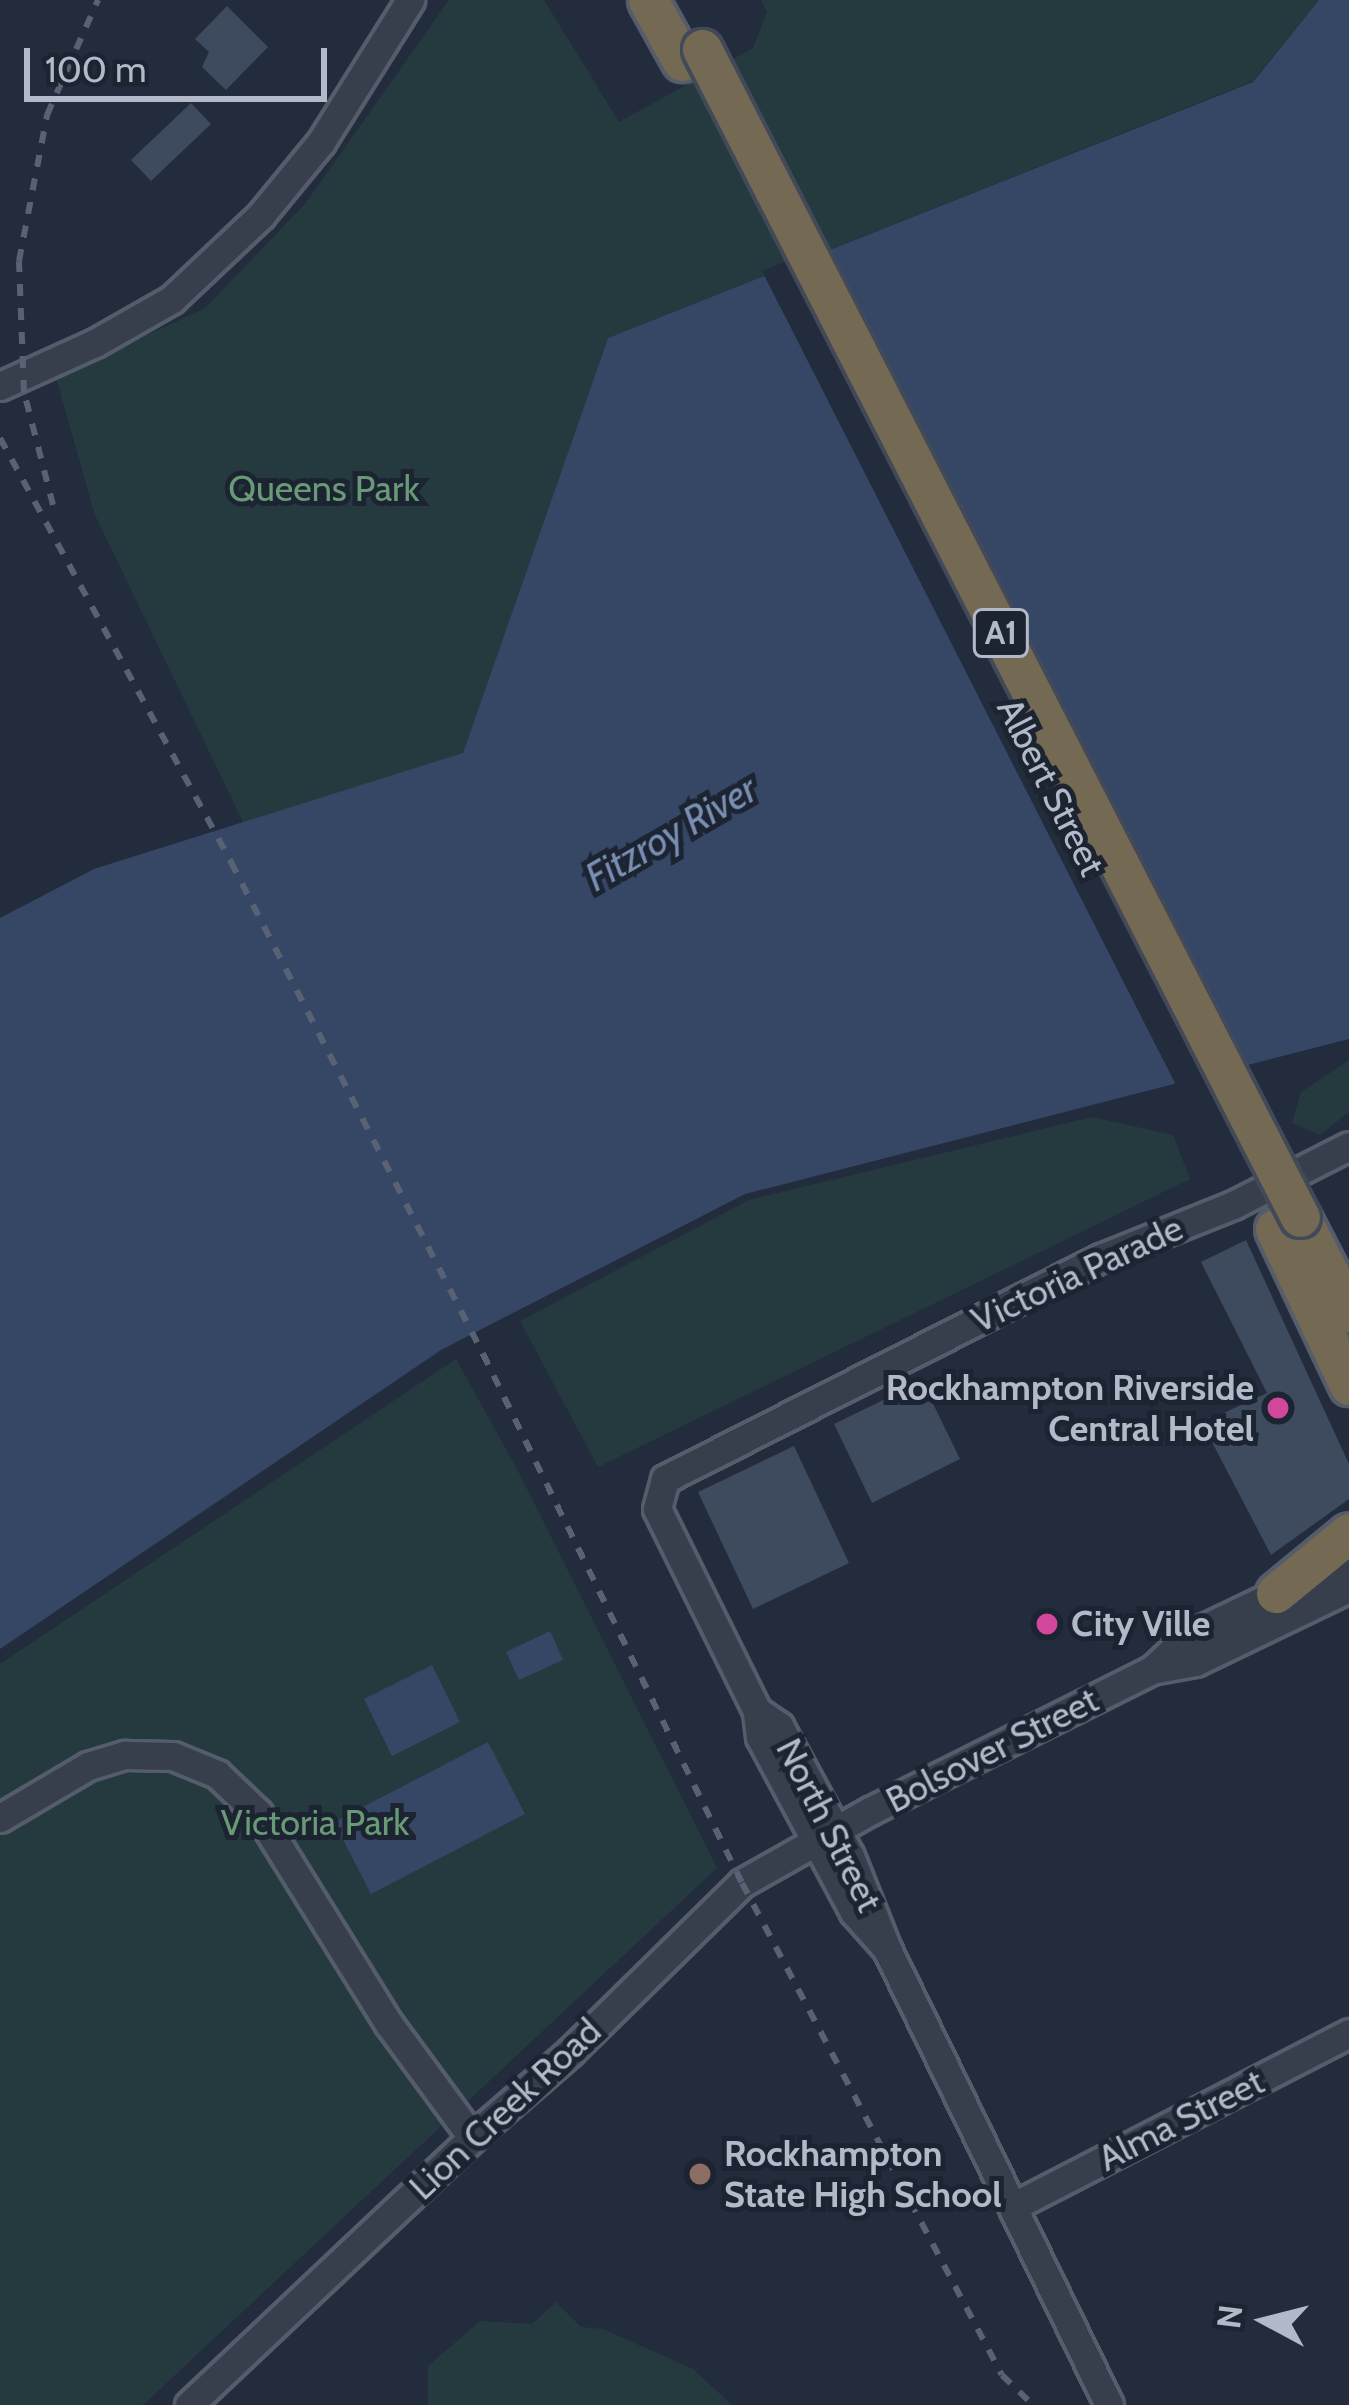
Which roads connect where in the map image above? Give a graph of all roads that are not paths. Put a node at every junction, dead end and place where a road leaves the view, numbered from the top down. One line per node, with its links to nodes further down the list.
1 (410, 0): 5 (street)
2 (648, 0): 4 (highway, Albert Street / A1)
3 (677, 0): 4 (highway, Albert Street / A1)
4 (692, 55): 7 (highway, Albert Street / A1)
5 (0, 386)
6 (1349, 1146): 11 (street, Victoria Parade)
7 (1287, 1223): 8 (highway, Albert Street / A1); 9 (highway, Albert Street / A1)
8 (1349, 1312)
9 (1341, 1368): 10 (highway, Albert Street)
10 (1349, 1400)
11 (667, 1532): 18 (street, North Street)
12 (1349, 1533): 15 (highway)
13 (1349, 1559): 15 (street, Bolsover Street)
14 (1349, 1588): 16 (street, Bolsover Street)
15 (1276, 1593): 16 (street, Bolsover Street)
16 (1151, 1670): 18 (street, Bolsover Street)
17 (0, 1818): 20 (street)
18 (824, 1837): 20 (street, Lion Creek Road); 21 (street, North Street)
19 (1349, 2033): 21 (street, Alma Street)
20 (478, 2132): 22 (street, Lion Creek Road)
21 (1014, 2206): 23 (street, North Street)
22 (189, 2405)
23 (1109, 2405)

